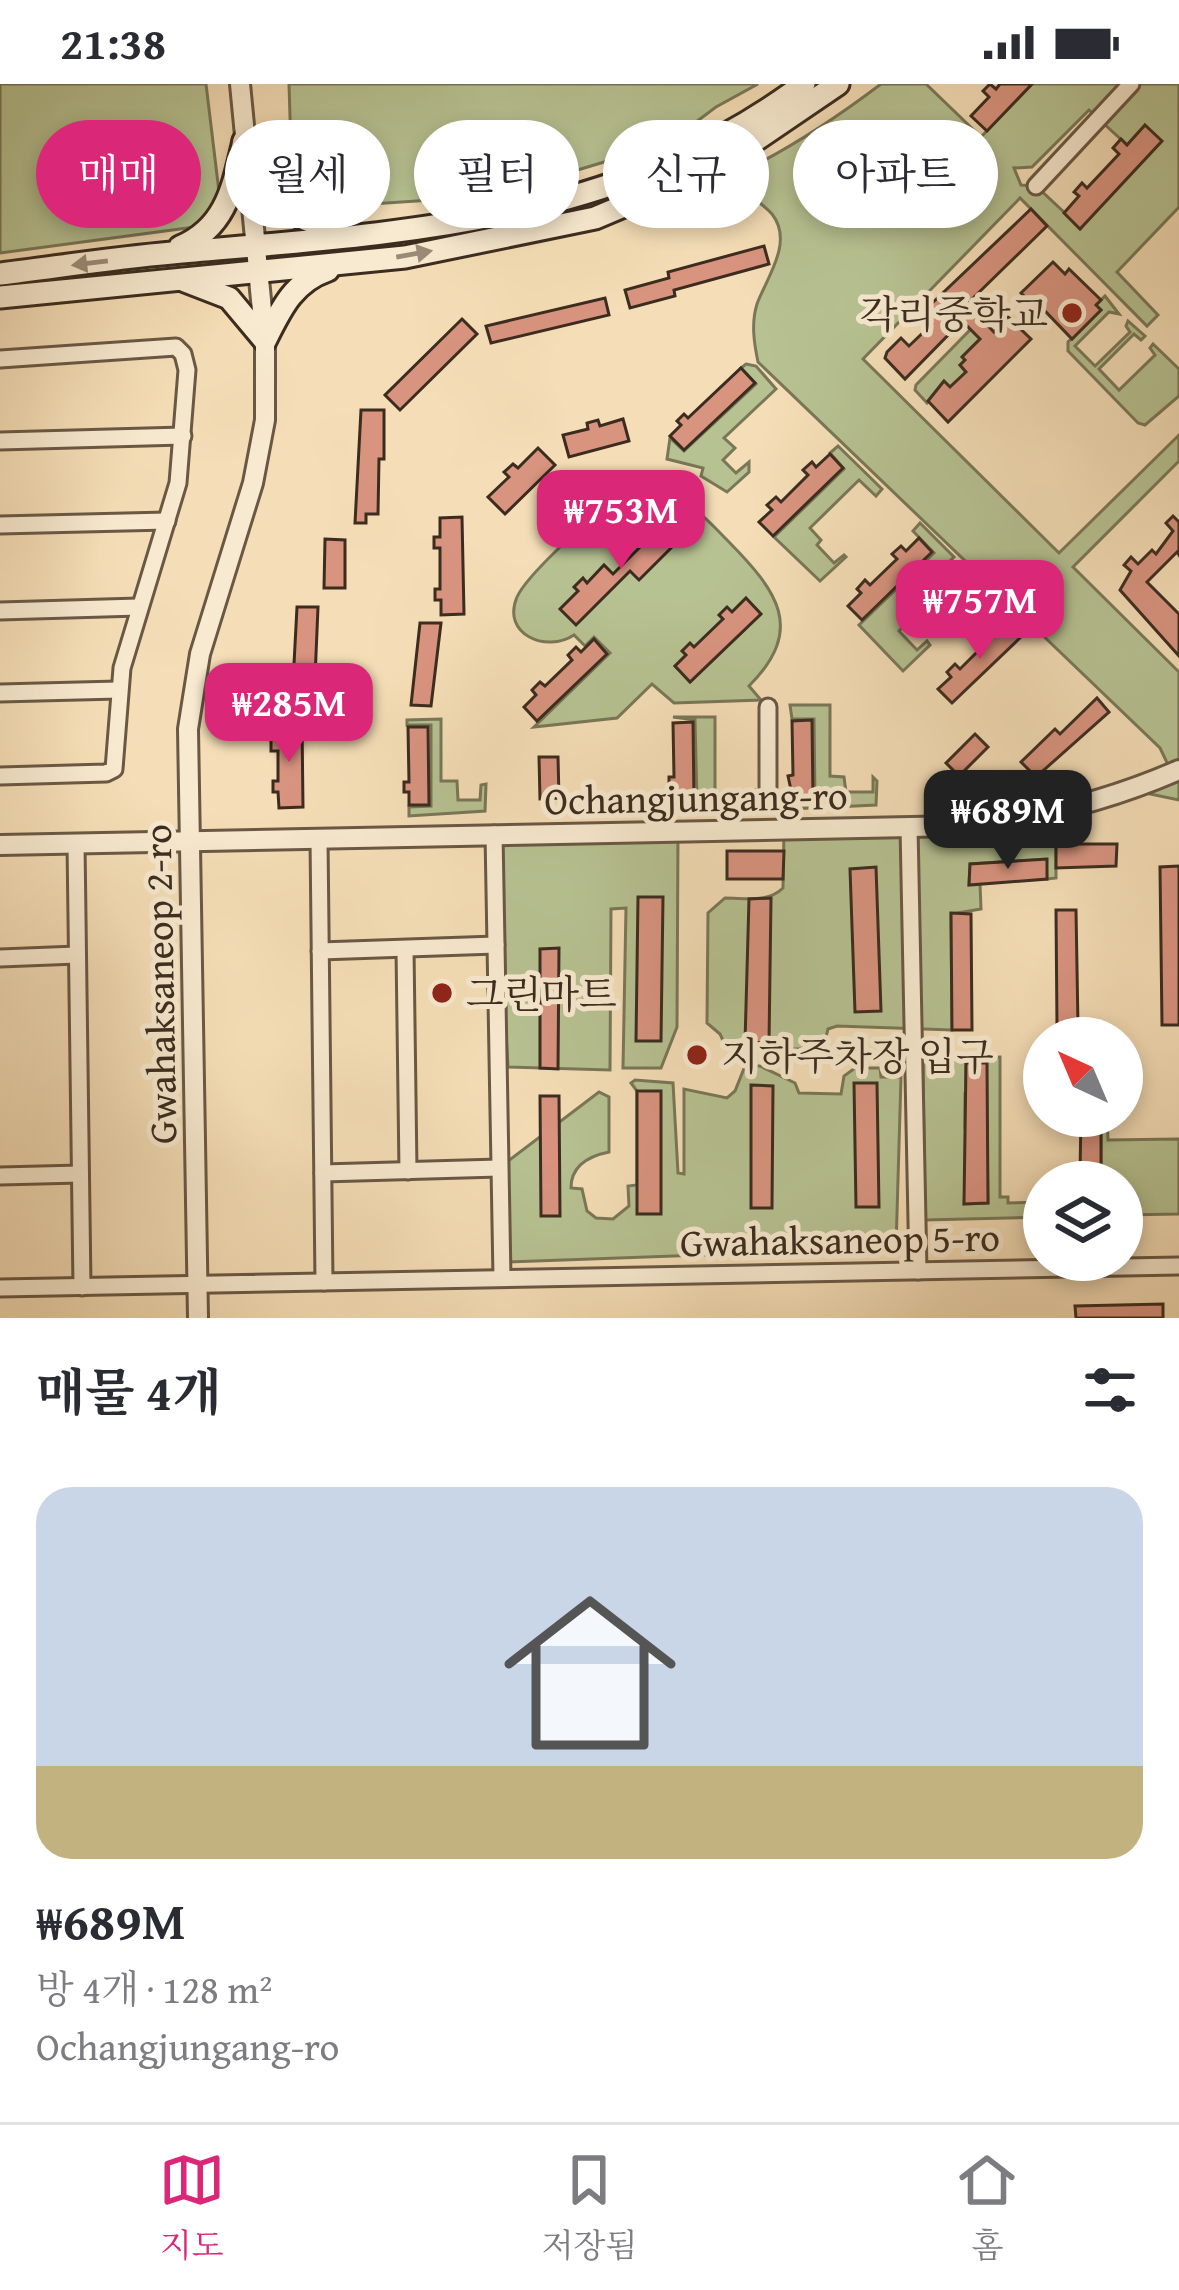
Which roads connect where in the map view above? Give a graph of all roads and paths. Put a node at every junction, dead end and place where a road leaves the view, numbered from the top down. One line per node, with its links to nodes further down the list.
1 (240, 84): 5 (street, Gwahaksaneop 2-ro)
2 (804, 84): 10 (main road)
3 (838, 84): 13 (main road, one-way to 3)
4 (1131, 84): 6 (street)
5 (243, 120)
6 (1036, 186)
7 (225, 206): 11 (main road)
8 (251, 228): 12 (street, Gwahaksaneop 2-ro)
9 (338, 228): 10 (main road)
10 (374, 233): 12 (main road)
11 (165, 253): 12 (main road); 14 (main road, one-way to 14)
12 (254, 258): 13 (main road); 15 (main road); 17 (street, Gwahaksaneop 2-ro)
13 (352, 261): 17 (main road)
14 (0, 274)
15 (173, 278): 16 (main road); 17 (main road)
16 (0, 296)
17 (265, 341): 34 (street, Gwahaksaneop 2-ro)
18 (0, 359): 19 (street)
19 (183, 436): 20 (street); 21 (street)
20 (0, 441)
21 (166, 521): 22 (street); 23 (street)
22 (0, 525)
23 (139, 608): 24 (street); 25 (street)
24 (0, 611)
25 (118, 690): 26 (street); 29 (street)
26 (0, 692)
27 (768, 707): 30 (street)
28 (1179, 770): 31 (street, Ochangjungang-ro)
29 (0, 776)
30 (768, 787)
31 (910, 826): 32 (street, Ochangjungang-ro); 48 (street)
32 (494, 834): 33 (street, Ochangjungang-ro); 37 (street, Ochangjungang-ro)
33 (319, 840): 34 (street, Ochangjungang-ro); 39 (street)
34 (189, 841): 35 (street, Ochangjungang-ro); 51 (street, Gwahaksaneop 2-ro)
35 (76, 844): 36 (street, Ochangjungang-ro); 40 (street)
36 (0, 845)
37 (496, 945): 38 (street); 42 (street, Ochangjungang-ro)
38 (404, 949): 39 (street); 43 (street)
39 (320, 951): 44 (street)
40 (77, 956): 41 (street); 45 (street)
41 (0, 958)
42 (499, 1168): 43 (street); 49 (street)
43 (408, 1171): 44 (street)
44 (323, 1173): 50 (street)
45 (80, 1174): 46 (street); 52 (street)
46 (0, 1176)
47 (1179, 1266): 48 (street, Gwahaksaneop 5-ro)
48 (918, 1271): 49 (street, Gwahaksaneop 5-ro)
49 (502, 1278): 50 (street, Gwahaksaneop 5-ro)
50 (324, 1282): 51 (street, Gwahaksaneop 5-ro)
51 (198, 1285): 52 (street, Gwahaksaneop 5-ro); 54 (street, Gwahaksaneop 2-ro)
52 (82, 1287): 53 (street, Gwahaksaneop 5-ro)
53 (0, 1288)
54 (198, 1318)

